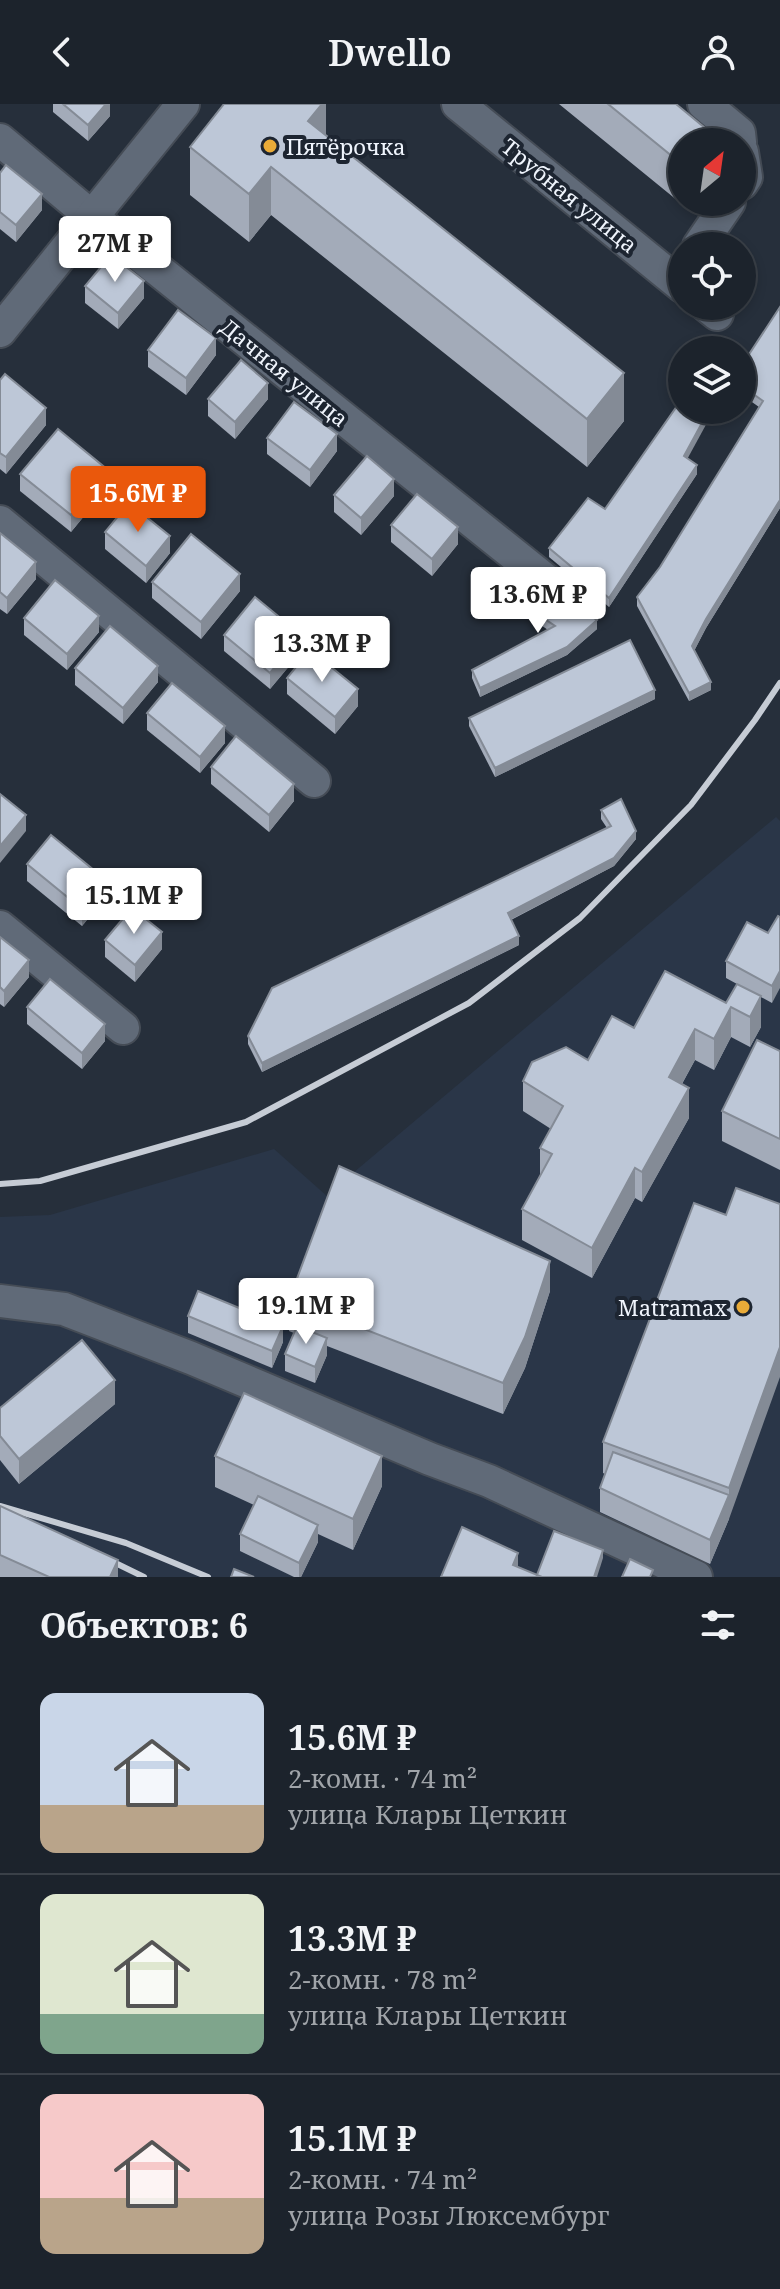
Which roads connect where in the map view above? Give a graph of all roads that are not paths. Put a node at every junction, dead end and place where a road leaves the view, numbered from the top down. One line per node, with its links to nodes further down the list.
1 (183, 104): 6 (street)
2 (458, 104): 7 (street, Трубная улица)
3 (704, 104): 4 (street)
4 (733, 128)
5 (0, 140): 6 (street, Дачная улица)
6 (92, 217): 8 (street); 10 (street, Дачная улица)
7 (668, 270)
8 (0, 331)
9 (0, 522): 11 (street)
10 (572, 601)
11 (314, 781)
12 (0, 927): 13 (street)
13 (123, 1028)
14 (0, 1301): 15 (street)
15 (696, 1577)

